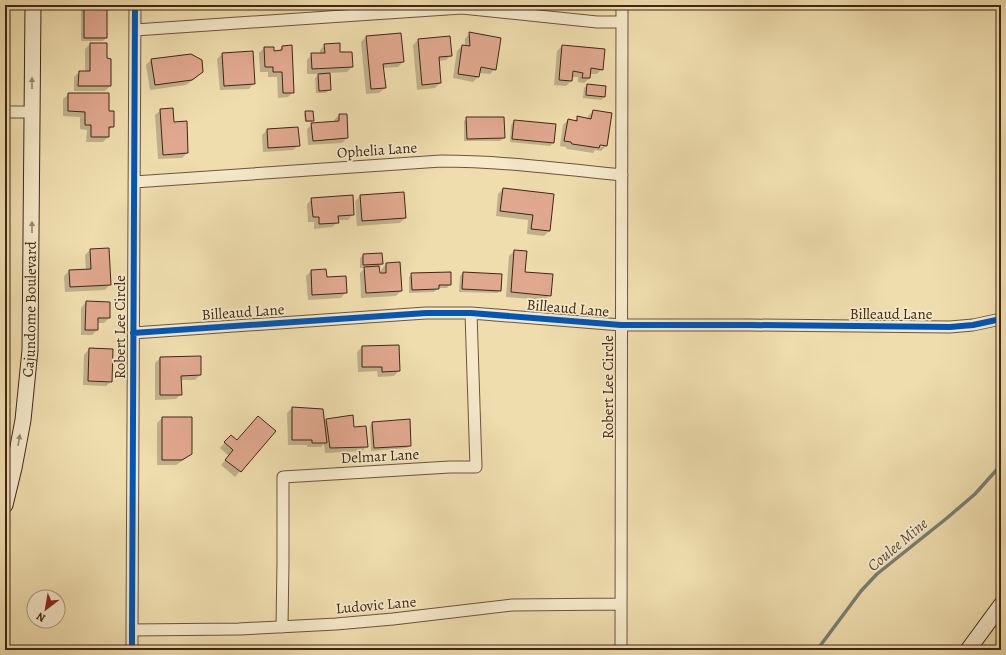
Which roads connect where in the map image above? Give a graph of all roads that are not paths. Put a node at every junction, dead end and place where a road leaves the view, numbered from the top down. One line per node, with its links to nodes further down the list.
1 (33, 5): 8 (street, Cajundome Boulevard, one-way to 1)
2 (134, 5): 6 (street, Robert Lee Circle)
3 (622, 5): 5 (street, Robert Lee Circle)
4 (472, 7): 5 (street); 6 (street)
5 (622, 22): 9 (street, Robert Lee Circle)
6 (134, 30): 10 (street, Robert Lee Circle)
7 (5, 112): 8 (street)
8 (32, 112): 15 (street, Cajundome Boulevard, one-way to 8)
9 (622, 175): 10 (street, Ophelia Lane); 13 (street, Robert Lee Circle)
10 (134, 182): 14 (street, Robert Lee Circle)
11 (470, 313): 13 (street, Billeaud Lane); 14 (street, Billeaud Lane); 18 (street, Delmar Lane)
12 (1001, 319): 13 (street, Billeaud Lane)
13 (621, 326): 16 (street, Robert Lee Circle)
14 (133, 333): 19 (street, Robert Lee Circle)
15 (5, 505)
16 (621, 604): 18 (street, Ludovic Lane); 21 (street, Robert Lee Circle)
17 (1001, 605): 22 (street)
18 (282, 627): 19 (street, Ludovic Lane)
19 (132, 630): 20 (street, Robert Lee Circle)
20 (132, 650)
21 (621, 650)
22 (968, 650)

